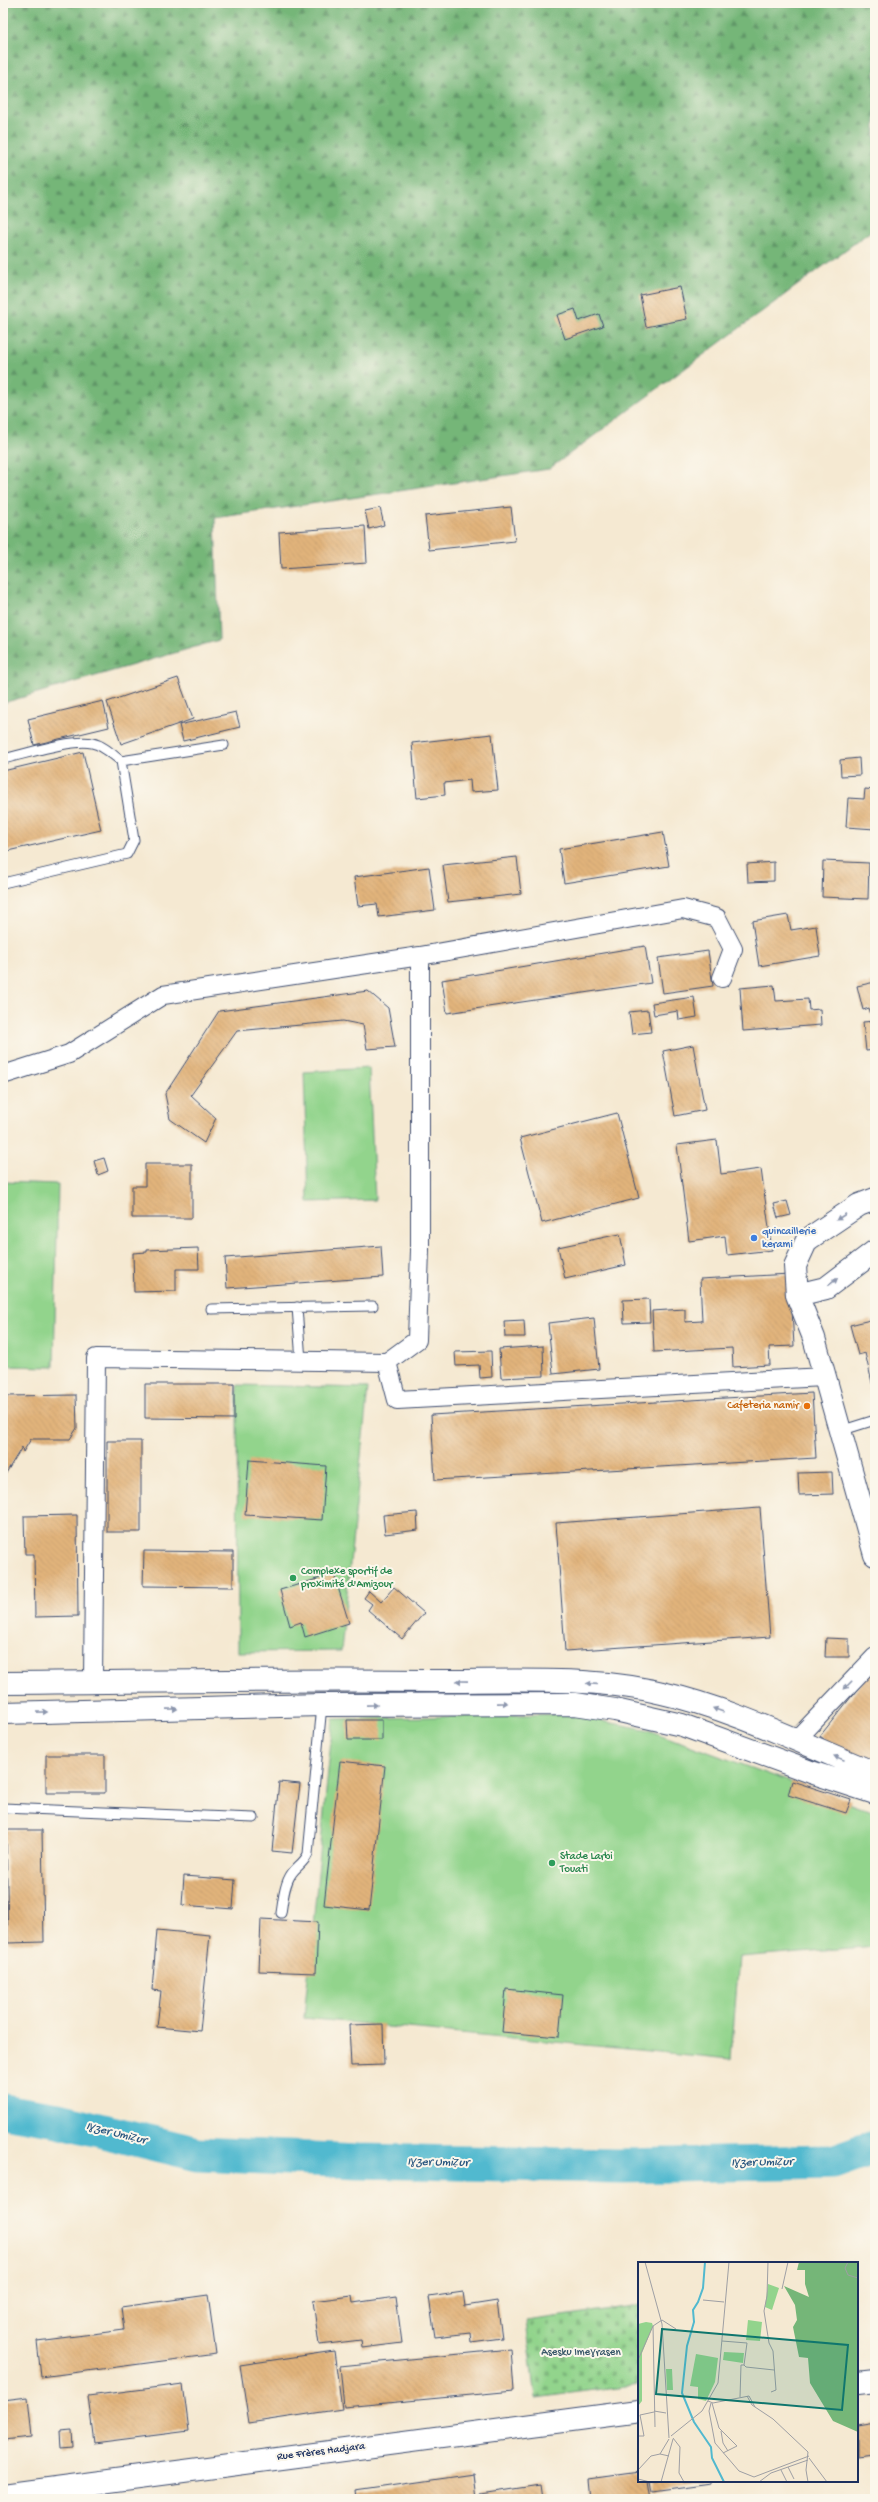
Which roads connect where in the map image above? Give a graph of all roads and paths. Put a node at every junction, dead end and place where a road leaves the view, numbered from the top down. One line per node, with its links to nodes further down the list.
1 (224, 745): 3 (lane)
2 (3, 759): 3 (lane)
3 (121, 760): 4 (lane)
4 (3, 883)
5 (420, 956): 6 (street); 7 (street); 15 (street)
6 (722, 978)
7 (3, 1075)
8 (875, 1199): 10 (main road, one-way to 10)
9 (875, 1251): 10 (main road, one-way to 9)
10 (797, 1295): 16 (main road)
11 (373, 1306): 12 (lane)
12 (297, 1307): 13 (lane); 14 (lane)
13 (211, 1309)
14 (301, 1361): 15 (street); 22 (street)
15 (387, 1362): 16 (street)
16 (824, 1377): 18 (main road)
17 (875, 1420): 18 (lane)
18 (840, 1431): 19 (main road)
19 (875, 1555)
20 (875, 1657): 27 (street, one-way to 27)
21 (345, 1680): 22 (main road); 25 (main road); 27 (main road, one-way to 21)
22 (93, 1682): 23 (main road)
23 (3, 1683)
24 (322, 1705): 25 (main road); 26 (main road, one-way to 24); 32 (lane)
25 (345, 1705): 29 (main road, one-way to 29)
26 (3, 1713)
27 (795, 1741): 28 (main road, one-way to 27)
28 (875, 1773)
29 (875, 1793)
30 (3, 1808): 31 (lane)
31 (254, 1818)
32 (281, 1913)
33 (875, 2381): 34 (main road)
34 (858, 2383)
35 (638, 2411): 36 (main road, Rue Frères Hadjara)
36 (3, 2495)

